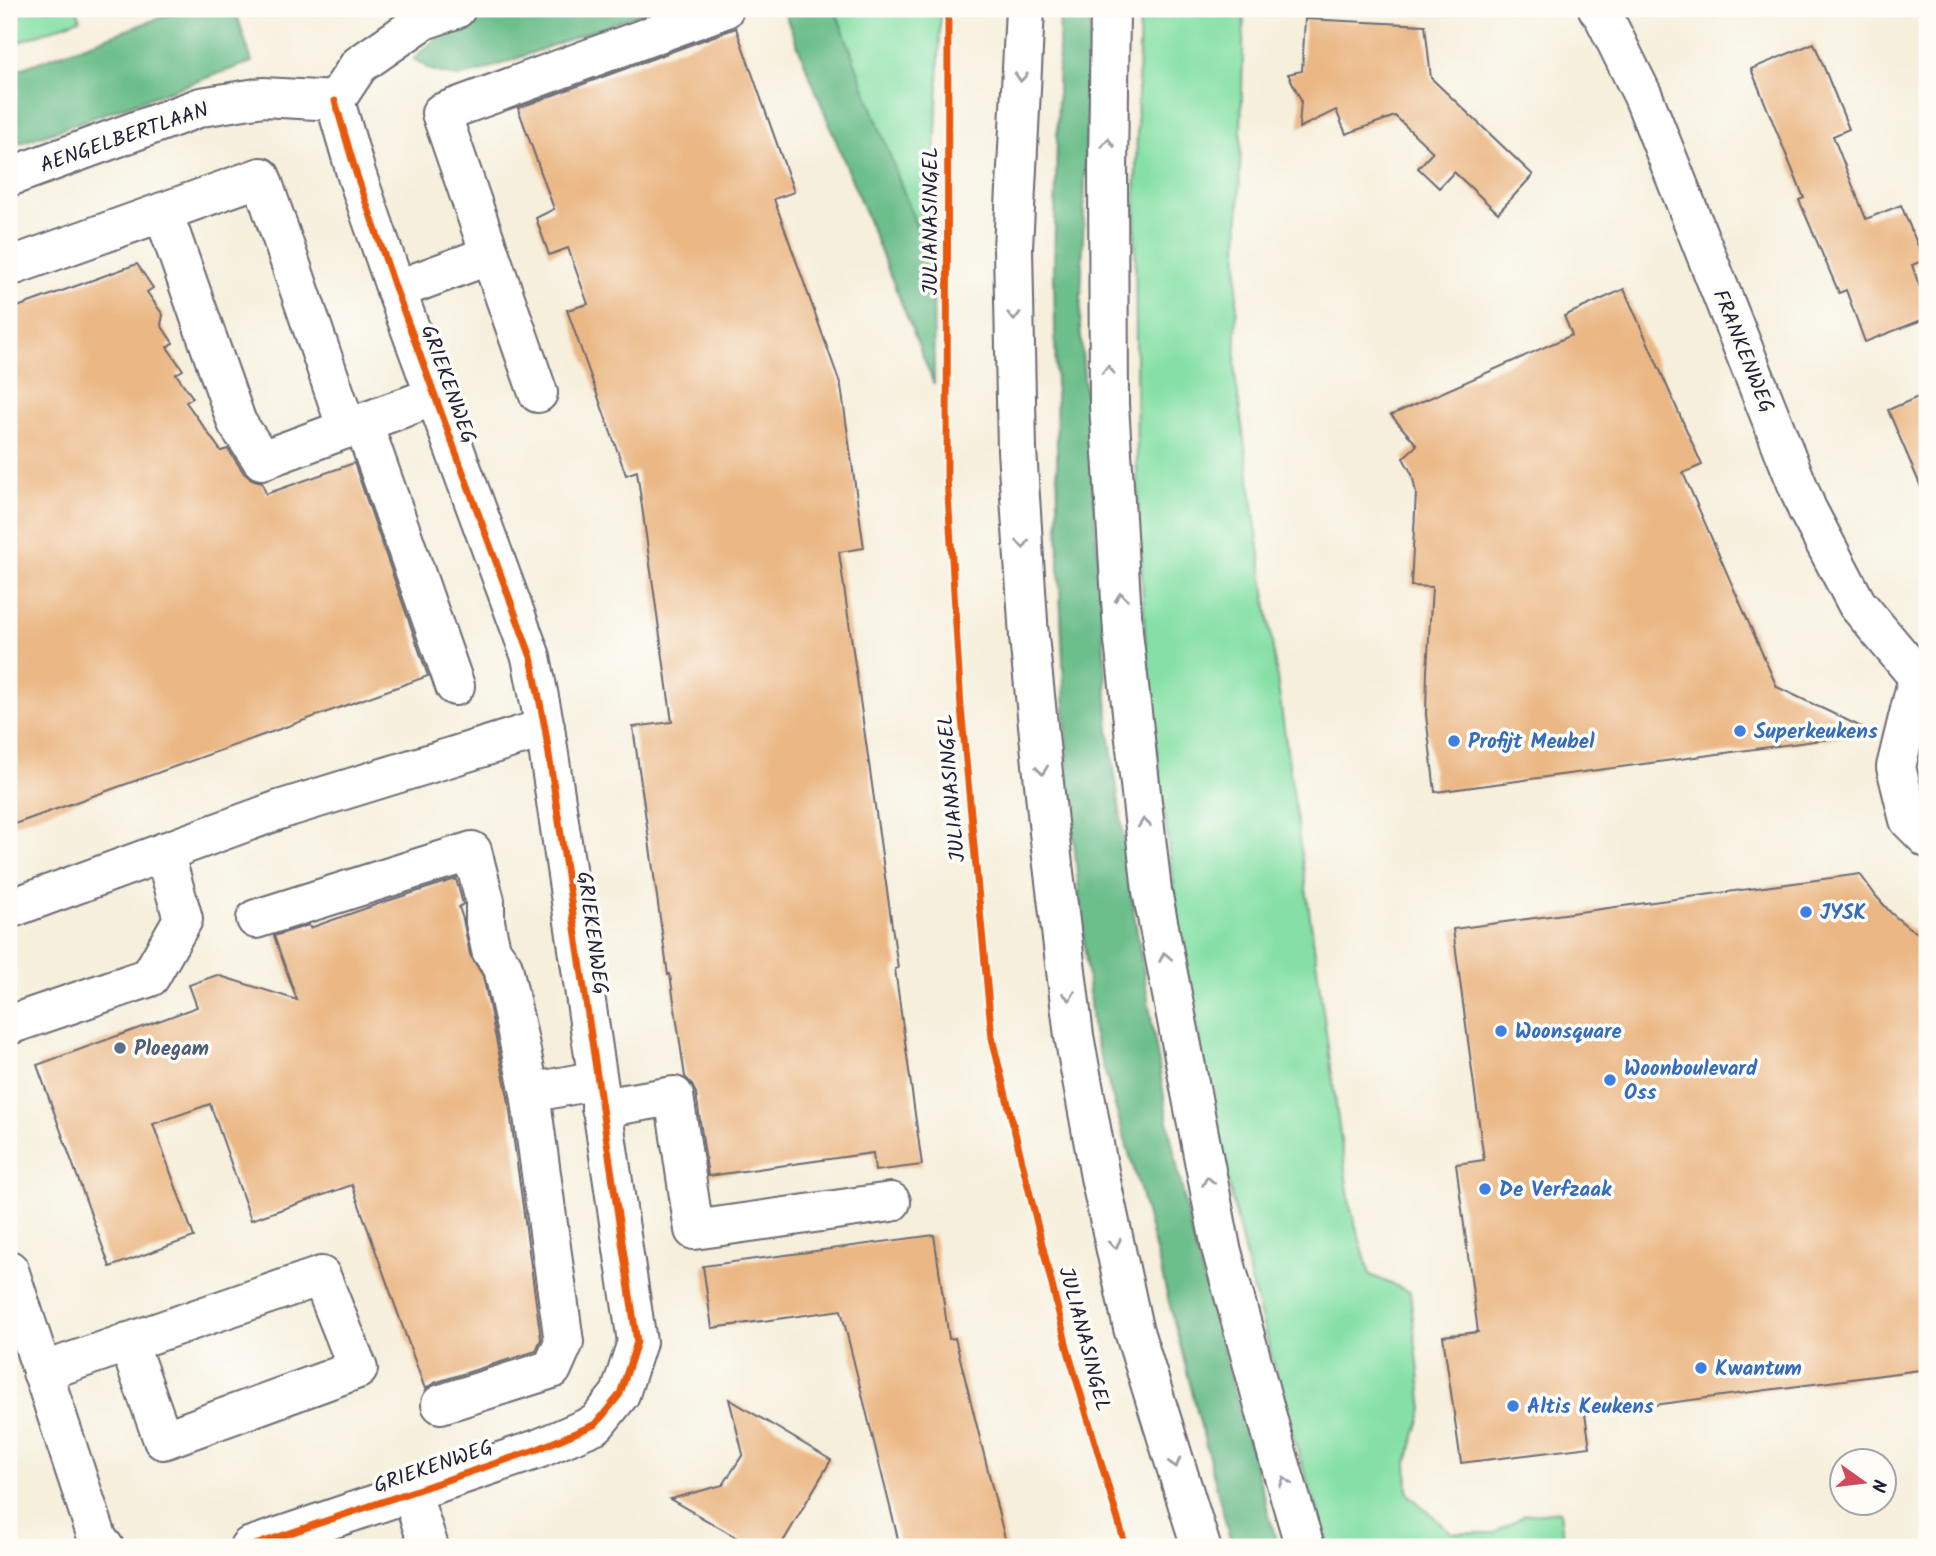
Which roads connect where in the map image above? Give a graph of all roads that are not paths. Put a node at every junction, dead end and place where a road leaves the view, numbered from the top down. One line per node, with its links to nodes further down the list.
1 (456, 9): 6 (street)
2 (723, 9): 9 (street)
3 (1026, 9): 34 (street, one-way to 34)
4 (1110, 9): 35 (street, one-way to 4)
5 (1598, 9): 15 (street, FRANKENWEG)
6 (335, 101): 7 (street, AENGELBERTLAAN); 11 (street, GRIEKENWEG)
7 (9, 177)
8 (163, 212): 10 (street); 14 (street); 14 (street)
9 (490, 255): 11 (street); 12 (street)
10 (9, 267)
11 (396, 290): 13 (street, GRIEKENWEG)
12 (538, 393)
13 (435, 396): 14 (street); 17 (street, GRIEKENWEG)
14 (355, 426): 16 (street)
15 (1923, 678): 18 (street, FRANKENWEG)
16 (455, 686)
17 (545, 728): 19 (street); 24 (street, GRIEKENWEG)
18 (1927, 838)
19 (164, 852): 20 (street); 22 (street)
20 (9, 909)
21 (256, 919): 23 (street)
22 (9, 1025)
23 (530, 1093): 24 (street); 29 (street)
24 (599, 1094): 25 (street); 30 (street, GRIEKENWEG)
25 (891, 1202)
26 (9, 1270): 28 (street)
27 (128, 1342): 27 (street); 28 (street)
28 (42, 1372): 31 (street)
29 (442, 1404)
30 (411, 1492): 32 (street, GRIEKENWEG); 33 (street)
31 (104, 1547)
32 (250, 1547)
33 (429, 1547)
34 (1201, 1547)
35 (1305, 1547)

